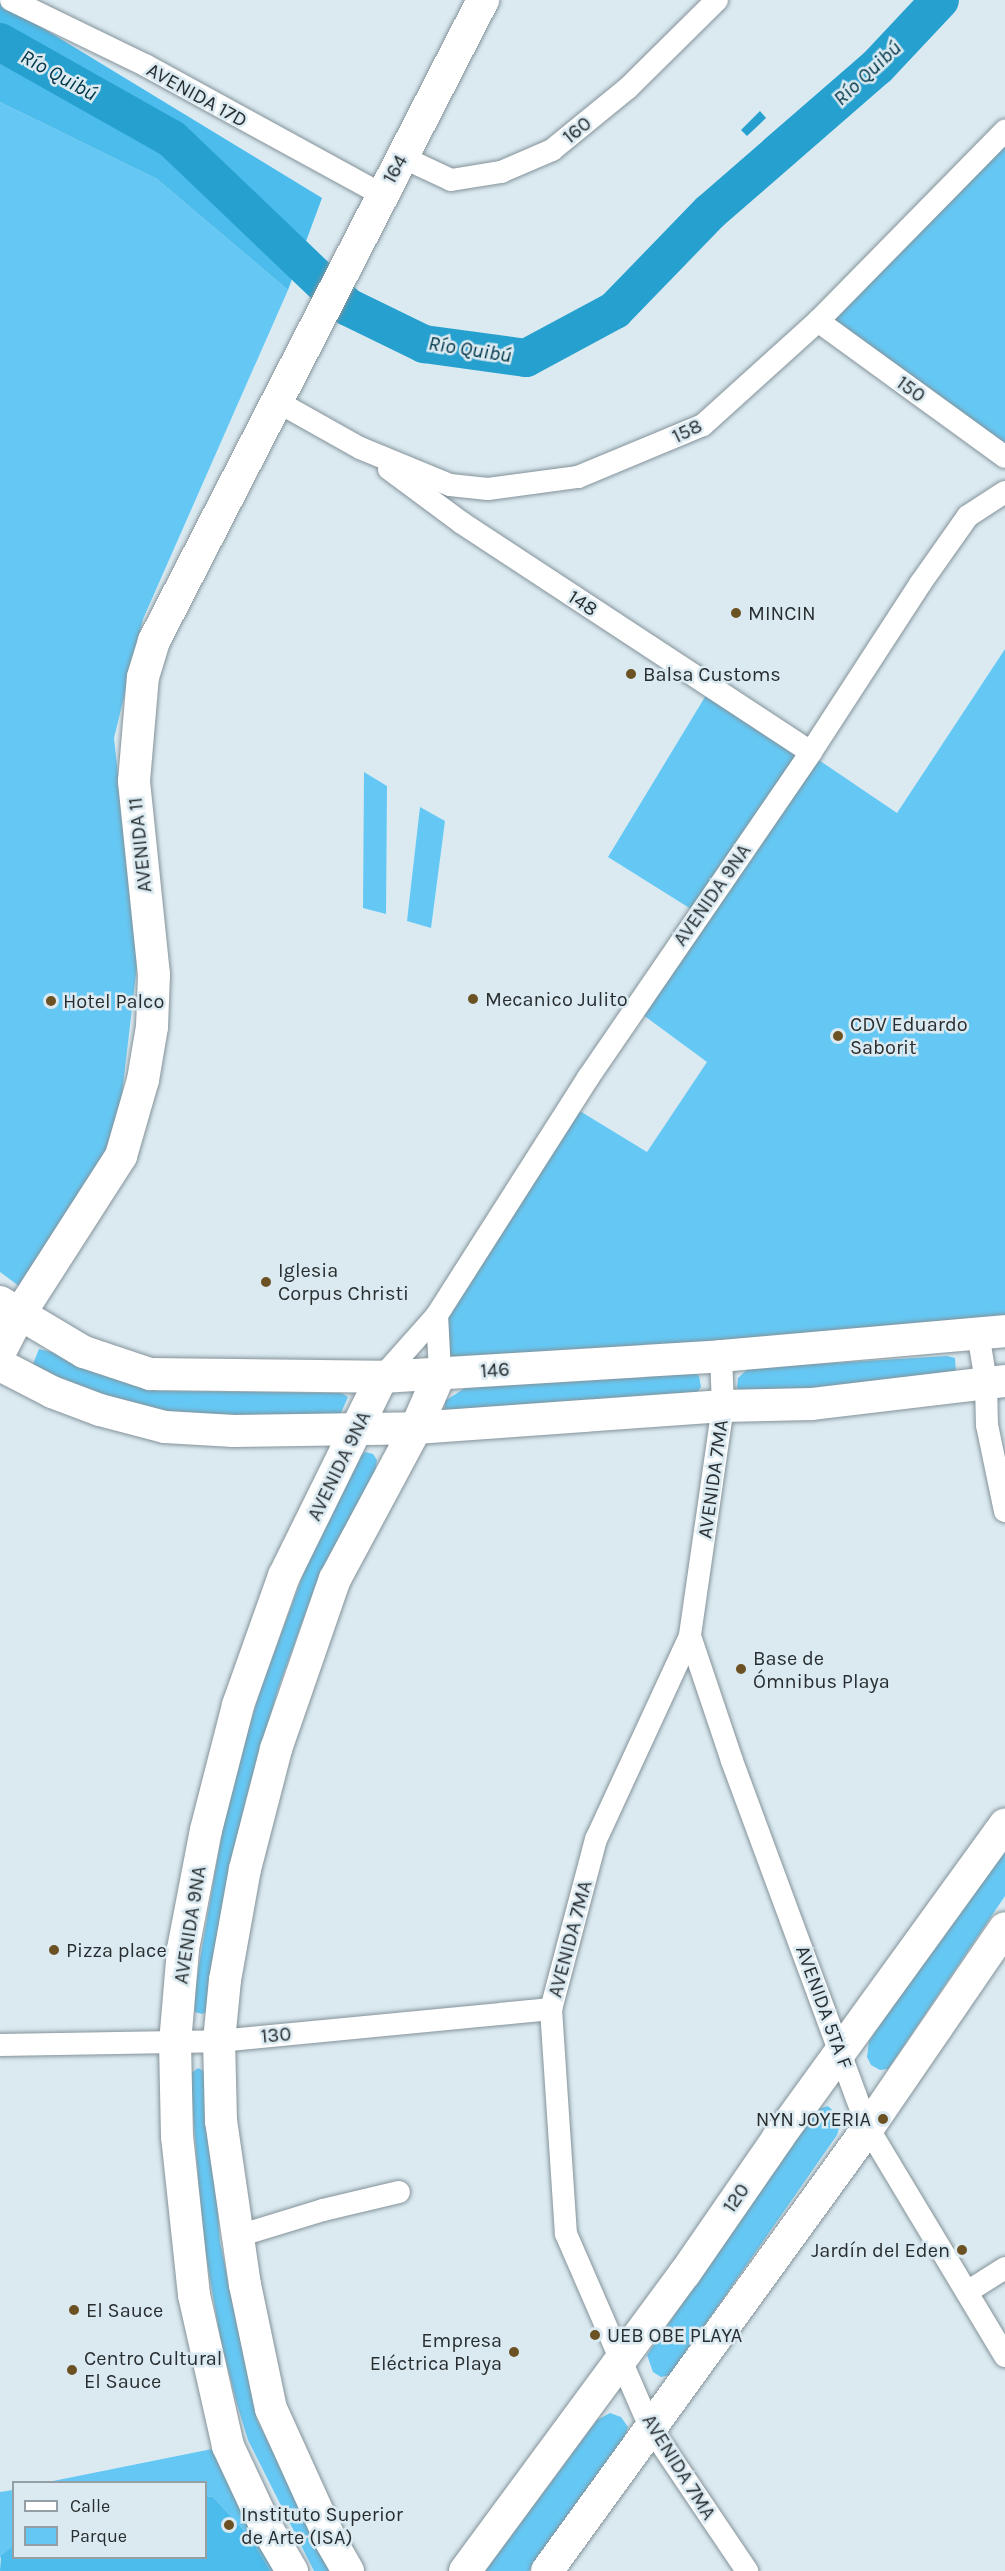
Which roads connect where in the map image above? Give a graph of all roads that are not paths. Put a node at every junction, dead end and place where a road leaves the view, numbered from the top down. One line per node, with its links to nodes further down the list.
1 (11, 0): 6 (street, AVENIDA 17D)
2 (483, 0): 5 (main road, 164)
3 (717, 0): 5 (street, 160)
4 (1005, 131): 7 (street, 158)
5 (402, 157): 6 (main road, 164)
6 (381, 194): 8 (main road, 164)
7 (818, 321): 10 (street, 158); 11 (street, 150)
8 (309, 338): 9 (main road, AVENIDA 11)
9 (278, 402): 10 (street, 158); 14 (main road, AVENIDA 11)
10 (360, 447): 13 (street, 148)
11 (1005, 457)
12 (1005, 492): 13 (street, AVENIDA 9NA)
13 (811, 752): 15 (street, AVENIDA 9NA)
14 (9, 1309): 17 (main road, AVENIDA 11); 21 (main road, 146)
15 (437, 1315): 20 (street); 21 (street, AVENIDA 9NA)
16 (992, 1332): 18 (main road, 146); 22 (street)
17 (0, 1352)
18 (721, 1356): 20 (main road, 146); 23 (street, AVENIDA 7MA)
19 (0, 1365): 24 (main road)
20 (440, 1373): 21 (main road, 146); 25 (main road)
21 (382, 1377): 24 (main road, AVENIDA 9NA)
22 (995, 1382): 23 (main road); 26 (street)
23 (723, 1407): 25 (main road); 27 (street, AVENIDA 7MA)
24 (359, 1428): 25 (main road); 32 (main road, AVENIDA 9NA)
25 (416, 1428): 31 (main road)
26 (1005, 1511)
27 (690, 1636): 30 (street, AVENIDA 7MA); 34 (street, AVENIDA 5TA F)
28 (1005, 1824): 34 (main road, 120)
29 (1005, 1928): 35 (main road)
30 (551, 2009): 31 (street, 130); 41 (street, AVENIDA 7MA)
31 (219, 2041): 32 (street, 130); 37 (main road)
32 (175, 2043): 33 (street, 130); 43 (main road, AVENIDA 9NA)
33 (0, 2044)
34 (841, 2049): 35 (street, AVENIDA 5TA F); 41 (main road, 120)
35 (868, 2128): 39 (street, AVENIDA 5TA F); 42 (main road)
36 (399, 2192): 37 (street)
37 (238, 2236): 44 (main road)
38 (1005, 2268): 39 (street)
39 (967, 2292): 40 (street, AVENIDA 5TA F)
40 (1005, 2356)
41 (621, 2360): 42 (street, AVENIDA 7MA); 45 (main road, 120)
42 (650, 2427): 46 (main road); 47 (street, AVENIDA 7MA)
43 (292, 2571)
44 (348, 2571)
45 (465, 2571)
46 (547, 2571)
47 (747, 2571)

